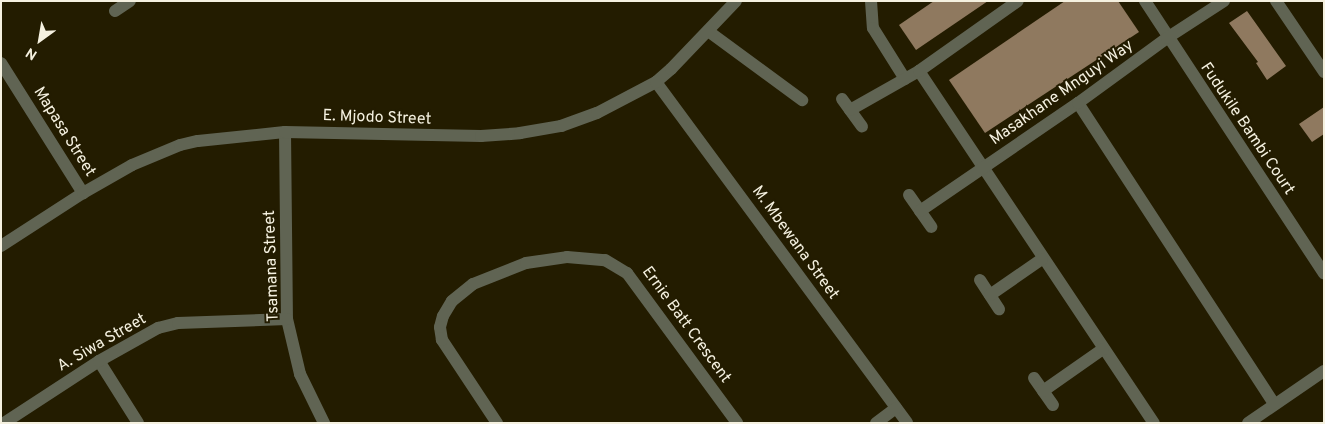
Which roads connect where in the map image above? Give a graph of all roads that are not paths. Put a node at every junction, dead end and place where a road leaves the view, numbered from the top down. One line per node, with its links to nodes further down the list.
1 (130, 1): 8 (street)
2 (736, 1): 9 (street, E. Mjodo Street)
3 (871, 1): 14 (street)
4 (1145, 1): 10 (street, Fudukile Bambi Court)
5 (1224, 1): 10 (street, Masakhane Mnguyi Way)
6 (1276, 1): 13 (street)
7 (1011, 3): 12 (street)
8 (115, 11)
9 (708, 31): 16 (street, E. Mjodo Street); 18 (street)
10 (1167, 38): 19 (street, Masakhane Mnguyi Way); 30 (street, Fudukile Bambi Court)
11 (1, 63): 15 (street, Mapasa Street)
12 (919, 71): 14 (street); 23 (street)
13 (1324, 72)
14 (905, 79): 20 (street)
15 (6, 80): 24 (street, Mapasa Street)
16 (656, 82): 22 (street, E. Mjodo Street); 42 (street, M. Mbewana Street)
17 (842, 99): 20 (street)
18 (802, 100)
19 (1078, 103): 23 (street, Masakhane Mnguyi Way); 40 (street)
20 (850, 110): 21 (street)
21 (862, 127)
22 (285, 132): 24 (street, E. Mjodo Street); 34 (street, Tsamana Street)
23 (985, 167): 26 (street, Masakhane Mnguyi Way); 29 (street)
24 (83, 193): 28 (street, E. Mjodo Street)
25 (909, 195): 26 (street)
26 (920, 212): 27 (street)
27 (931, 227)
28 (1, 246)
29 (1042, 258): 32 (street); 35 (street)
30 (1324, 274)
31 (980, 280): 32 (street)
32 (990, 295): 33 (street)
33 (999, 309)
34 (287, 319): 36 (street, A. Siwa Street); 45 (street, Tsamana Street)
35 (1103, 349): 39 (street); 50 (street)
36 (99, 361): 43 (street, A. Siwa Street); 44 (street)
37 (1324, 371): 40 (street)
38 (1034, 378): 39 (street)
39 (1043, 391): 41 (street)
40 (1274, 404): 51 (street)
41 (1053, 406)
42 (896, 408): 48 (street); 49 (street, M. Mbewana Street)
43 (4, 423)
44 (138, 423)
45 (324, 423)
46 (497, 423): 47 (street, Ernie Batt Crescent)
47 (737, 423)
48 (876, 423)
49 (907, 423)
50 (1154, 423)
51 (1248, 423)

